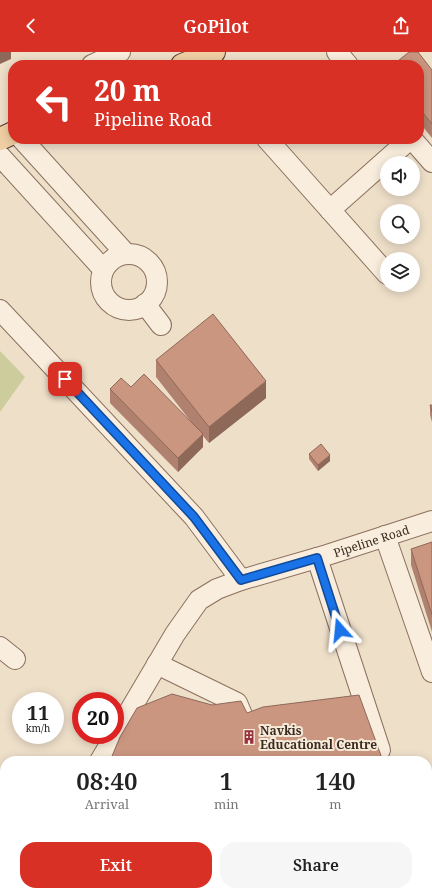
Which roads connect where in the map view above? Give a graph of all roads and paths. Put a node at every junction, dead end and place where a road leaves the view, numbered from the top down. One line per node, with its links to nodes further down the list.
1 (120, 52): 3 (street)
2 (337, 52): 4 (street)
3 (103, 60)
4 (344, 60)
5 (27, 144): 12 (street)
6 (271, 144): 11 (street)
7 (405, 144): 11 (street)
8 (416, 144): 10 (street)
9 (0, 156): 14 (street)
10 (432, 162)
11 (330, 210): 13 (street)
12 (126, 254): 14 (street); 15 (street)
13 (380, 266)
14 (103, 269): 15 (street)
15 (145, 304): 17 (street)
16 (0, 310): 21 (street)
17 (161, 325)
18 (432, 521): 19 (street, Pipeline Road)
19 (385, 536): 20 (street, Pipeline Road); 23 (street)
20 (317, 558): 21 (street, Pipeline Road); 25 (street)
21 (241, 580): 22 (street, Pipeline Road)
22 (157, 664): 24 (street); 26 (street)
23 (432, 672)
24 (244, 722)
25 (380, 750)
26 (103, 756)

